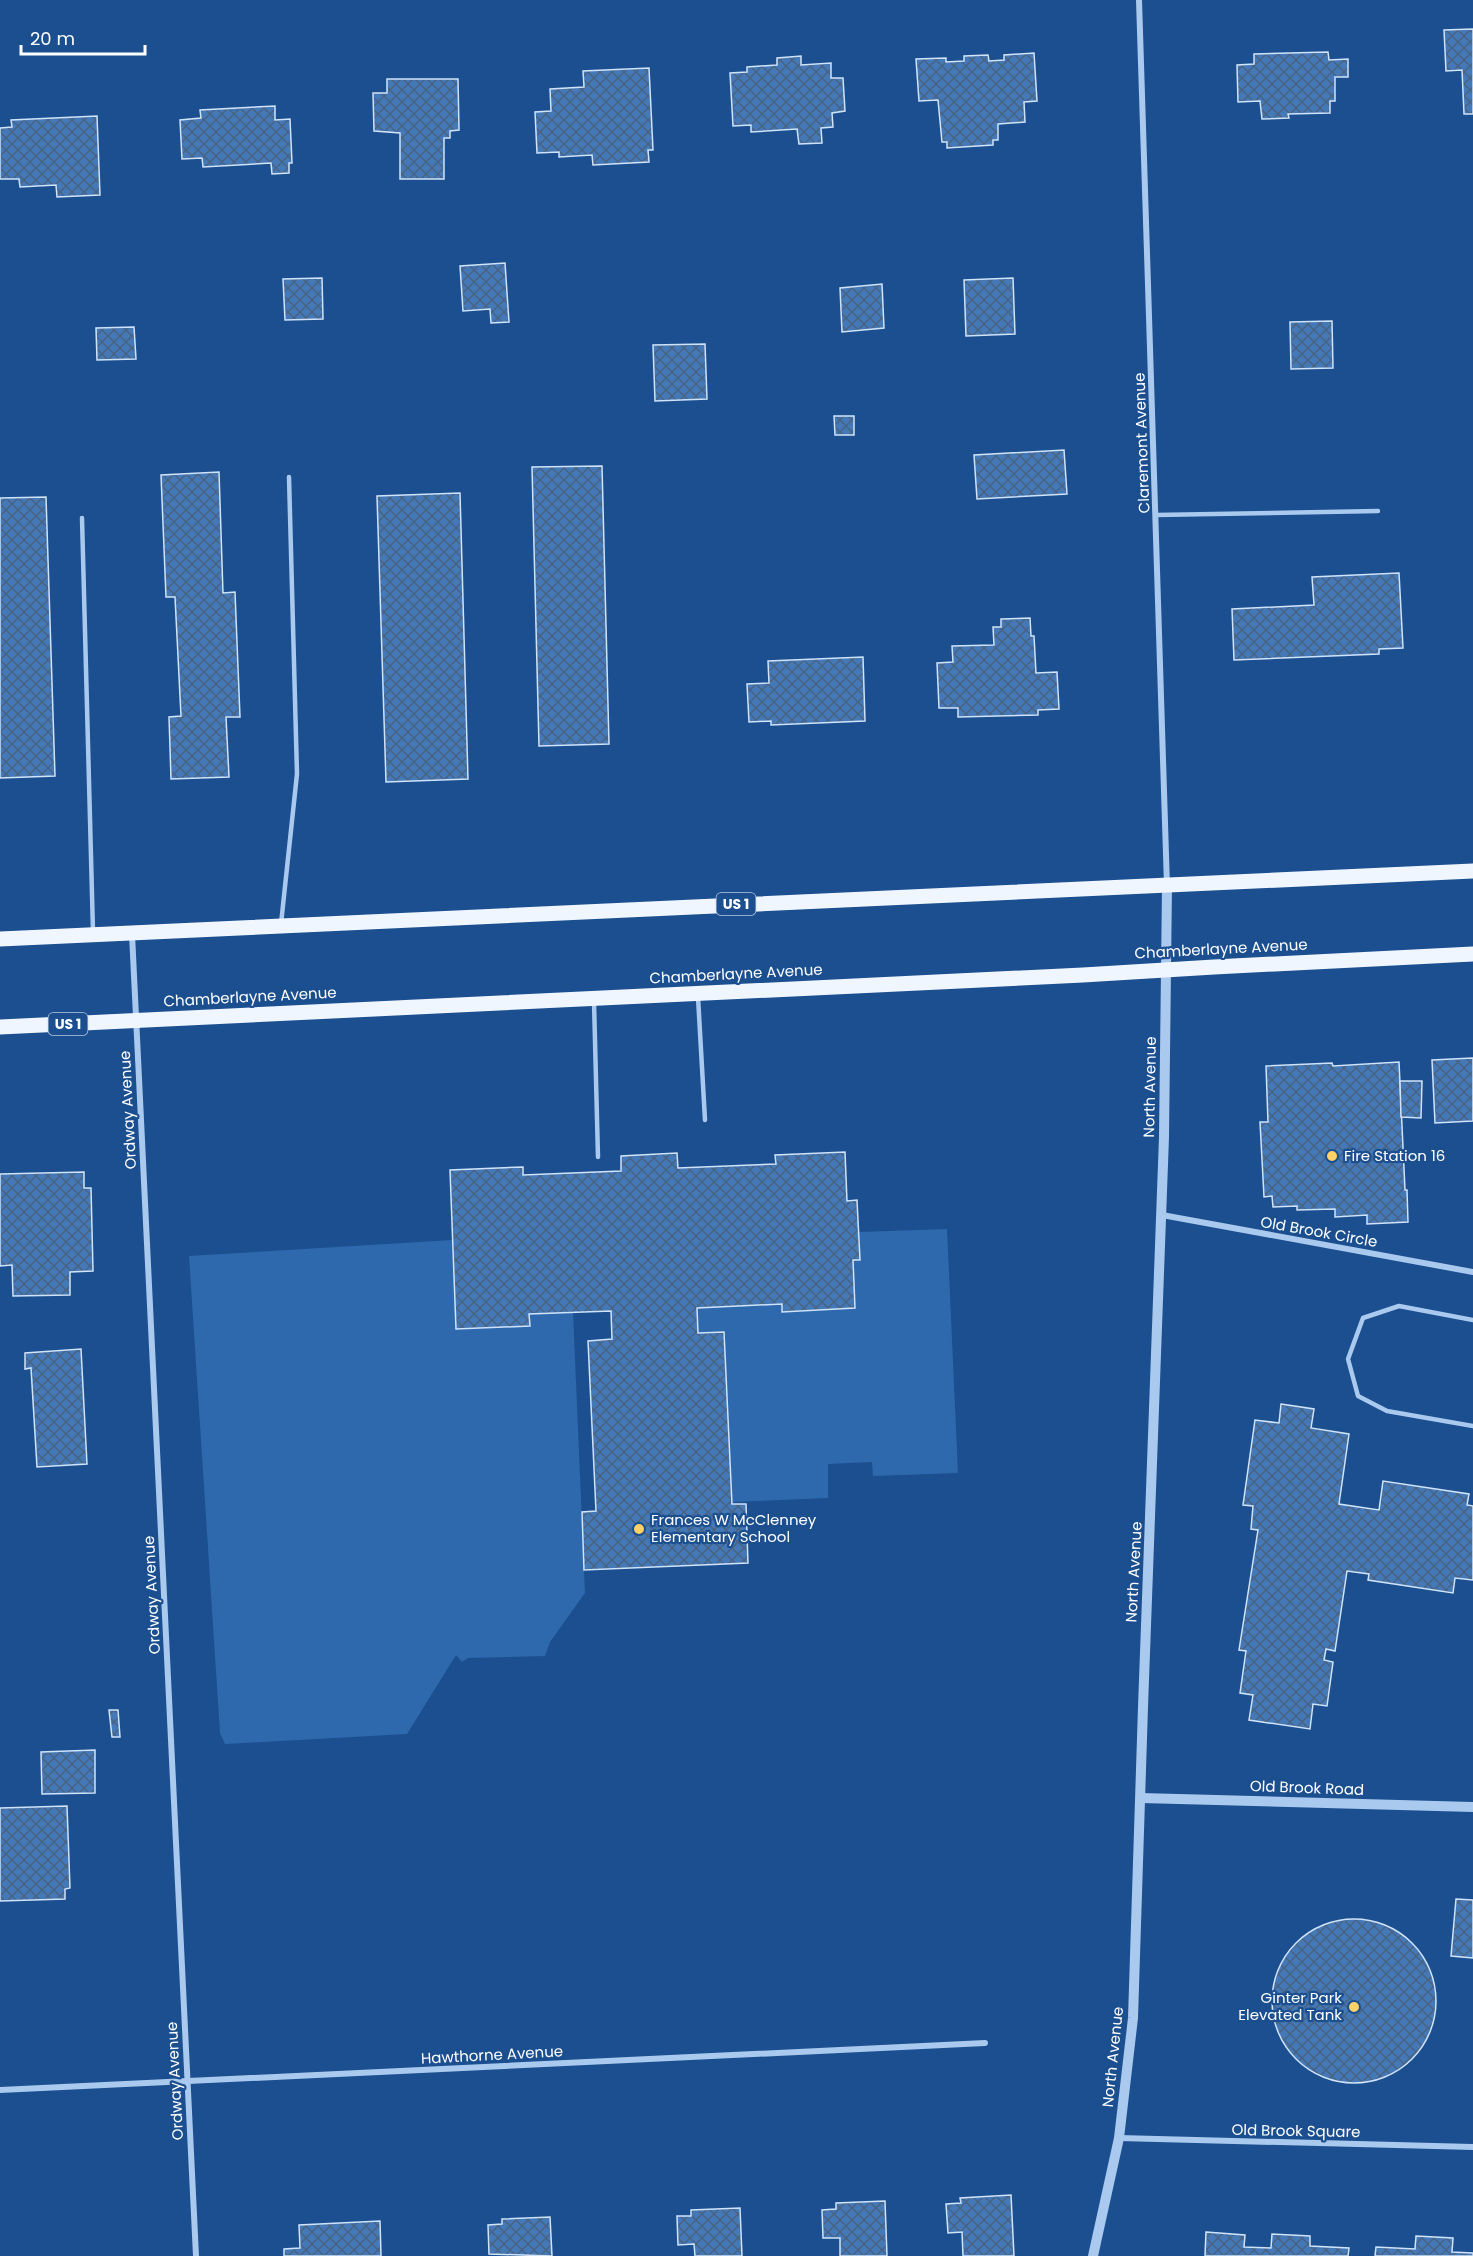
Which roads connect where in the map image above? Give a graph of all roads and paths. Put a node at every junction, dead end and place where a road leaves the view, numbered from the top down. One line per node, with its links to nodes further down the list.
1 (1139, 0): 4 (street, Claremont Avenue)
2 (289, 477): 8 (lane)
3 (1378, 511): 4 (lane)
4 (1156, 515): 7 (street, Claremont Avenue)
5 (82, 518): 10 (lane)
6 (1473, 871): 7 (main road, US 1)
7 (1167, 886): 8 (main road, US 1); 13 (street, North Avenue)
8 (280, 927): 9 (main road, US 1)
9 (132, 934): 10 (main road, US 1); 16 (street, Ordway Avenue)
10 (93, 936): 11 (main road, US 1)
11 (0, 939)
12 (1473, 954): 13 (main road, Chamberlayne Avenue / US 1)
13 (1167, 970): 14 (main road, Chamberlayne Avenue / US 1); 20 (street, North Avenue)
14 (698, 994): 15 (main road, Chamberlayne Avenue / US 1); 18 (lane)
15 (594, 999): 16 (main road, Chamberlayne Avenue / US 1); 19 (lane)
16 (136, 1021): 17 (main road, Chamberlayne Avenue / US 1); 27 (street, Ordway Avenue)
17 (0, 1027)
18 (705, 1120)
19 (598, 1157)
20 (1162, 1215): 21 (street, Old Brook Circle); 24 (street, North Avenue)
21 (1473, 1272)
22 (1473, 1320): 23 (lane)
23 (1473, 1426)
24 (1141, 1798): 25 (street, Old Brook Road); 29 (street, North Avenue)
25 (1473, 1807)
26 (985, 2043): 27 (street, Hawthorne Avenue)
27 (188, 2082): 28 (street, Hawthorne Avenue); 31 (street, Ordway Avenue)
28 (0, 2090)
29 (1119, 2138): 30 (street, Old Brook Square); 32 (street, North Avenue)
30 (1473, 2147)
31 (196, 2256)
32 (1093, 2256)

